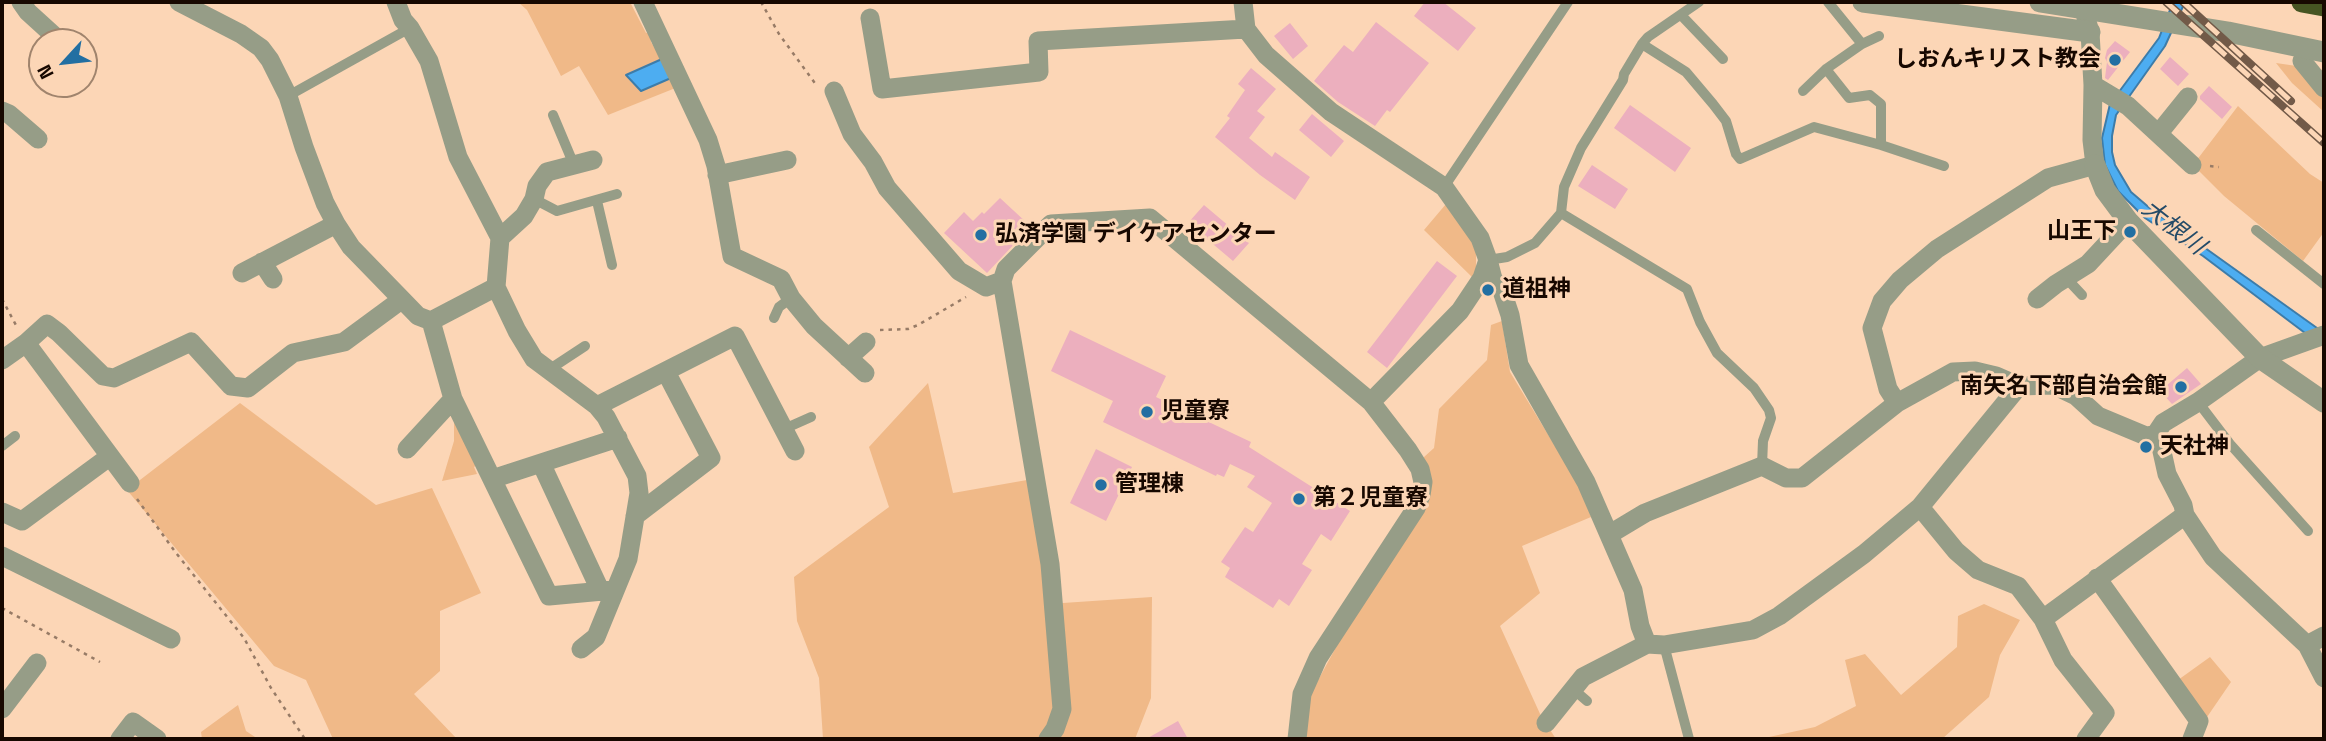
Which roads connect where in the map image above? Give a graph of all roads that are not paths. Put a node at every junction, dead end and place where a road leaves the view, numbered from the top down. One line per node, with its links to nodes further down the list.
1 (21, 2): 16 (street)
2 (179, 2): 31 (street)
3 (396, 2): 17 (street)
4 (643, 2): 43 (street)
5 (1243, 2): 18 (street)
6 (1568, 2): 44 (lane)
7 (1699, 2): 14 (lane)
8 (1828, 2): 22 (lane)
9 (1863, 2): 19 (street)
10 (2040, 2): 23 (street)
11 (2079, 2): 19 (street)
12 (2302, 2): 13 (highway)
13 (2324, 6)
14 (1681, 15): 21 (lane); 24 (lane)
15 (870, 18): 18 (street)
16 (46, 28)
17 (411, 28): 31 (lane); 52 (street)
18 (1246, 29): 44 (street)
19 (2090, 32): 29 (street)
20 (1880, 36): 22 (lane)
21 (1642, 44): 37 (lane); 48 (lane)
22 (1862, 44): 26 (lane)
23 (2324, 52)
24 (1723, 59)
25 (2302, 61): 27 (street)
26 (1826, 68): 30 (lane); 37 (lane)
27 (2324, 88)
28 (825, 89): 59 (street)
29 (2100, 89): 35 (street); 40 (street)
30 (1803, 91)
31 (288, 96): 50 (street)
32 (2188, 97): 35 (street)
33 (2, 111): 36 (street)
34 (553, 115): 39 (lane)
35 (2159, 134): 42 (street)
36 (38, 139)
37 (1881, 145): 41 (lane)
38 (787, 160): 43 (street)
39 (584, 162): 46 (street)
40 (2095, 165): 49 (street); 83 (street)
41 (1944, 166)
42 (2192, 166)
43 (718, 175): 63 (street)
44 (1444, 187): 53 (street)
45 (617, 194): 47 (lane)
46 (534, 199): 47 (lane); 52 (street)
47 (597, 201): 55 (lane)
48 (1561, 213): 53 (lane); 95 (lane)
49 (2128, 221): 58 (street); 73 (street)
50 (336, 223): 54 (street); 65 (street)
51 (2256, 230): 60 (lane)
52 (500, 238): 61 (street)
53 (1488, 260): 81 (street); 103 (street)
54 (262, 262): 56 (street); 57 (street)
55 (612, 265)
56 (242, 273)
57 (273, 279)
58 (2067, 279): 62 (lane); 64 (street)
59 (1002, 281): 81 (street); 118 (street)
60 (2324, 284)
61 (496, 287): 67 (street); 75 (street)
62 (2082, 295)
63 (791, 298): 66 (lane); 72 (street)
64 (2037, 299)
65 (401, 300): 67 (street); 70 (street)
66 (774, 318)
67 (431, 321): 79 (street)
68 (2315, 338): 73 (street)
69 (866, 342): 72 (street)
70 (26, 343): 74 (street); 93 (street)
71 (584, 346): 75 (lane)
72 (849, 358): 77 (street)
73 (2260, 358): 80 (street); 82 (street)
74 (2, 360)
75 (547, 370): 84 (street)
76 (666, 372): 84 (street); 86 (street); 101 (street)
77 (865, 373)
78 (2019, 386): 83 (street); 87 (street); 98 (street)
79 (453, 399): 91 (street); 96 (street)
80 (2324, 401)
81 (1371, 402): 119 (street)
82 (2198, 402): 87 (street); 102 (lane)
83 (1897, 404): 95 (street)
84 (597, 406): 89 (street)
85 (811, 417): 86 (lane)
86 (784, 429): 92 (street)
87 (2155, 435): 100 (street)
88 (15, 436): 90 (lane)
89 (618, 438): 94 (street); 101 (street)
90 (2, 446)
91 (407, 449)
92 (795, 451)
93 (109, 457): 97 (street); 99 (street)
94 (541, 463): 96 (street); 106 (street)
95 (1762, 466): 103 (street)
96 (492, 479): 106 (street)
97 (130, 483)
98 (1920, 507): 107 (street); 110 (street)
99 (2, 512)
100 (2185, 514): 105 (street); 109 (street)
101 (635, 516): 106 (street)
102 (2308, 531)
103 (1610, 534): 110 (street)
104 (2, 556): 108 (street)
105 (2097, 578): 107 (street); 122 (street)
106 (607, 590): 111 (street)
107 (2043, 619): 121 (street)
108 (171, 639)
109 (2316, 640): 113 (street)
110 (1655, 644): 115 (street); 120 (lane)
111 (581, 649)
112 (26, 670): 114 (street)
113 (2324, 678)
114 (2, 709)
115 (1546, 723)
116 (120, 739): 117 (street)
117 (157, 739)
118 (1048, 739)
119 (1297, 739)
120 (1689, 739)
121 (2086, 739)
122 (2192, 739)

